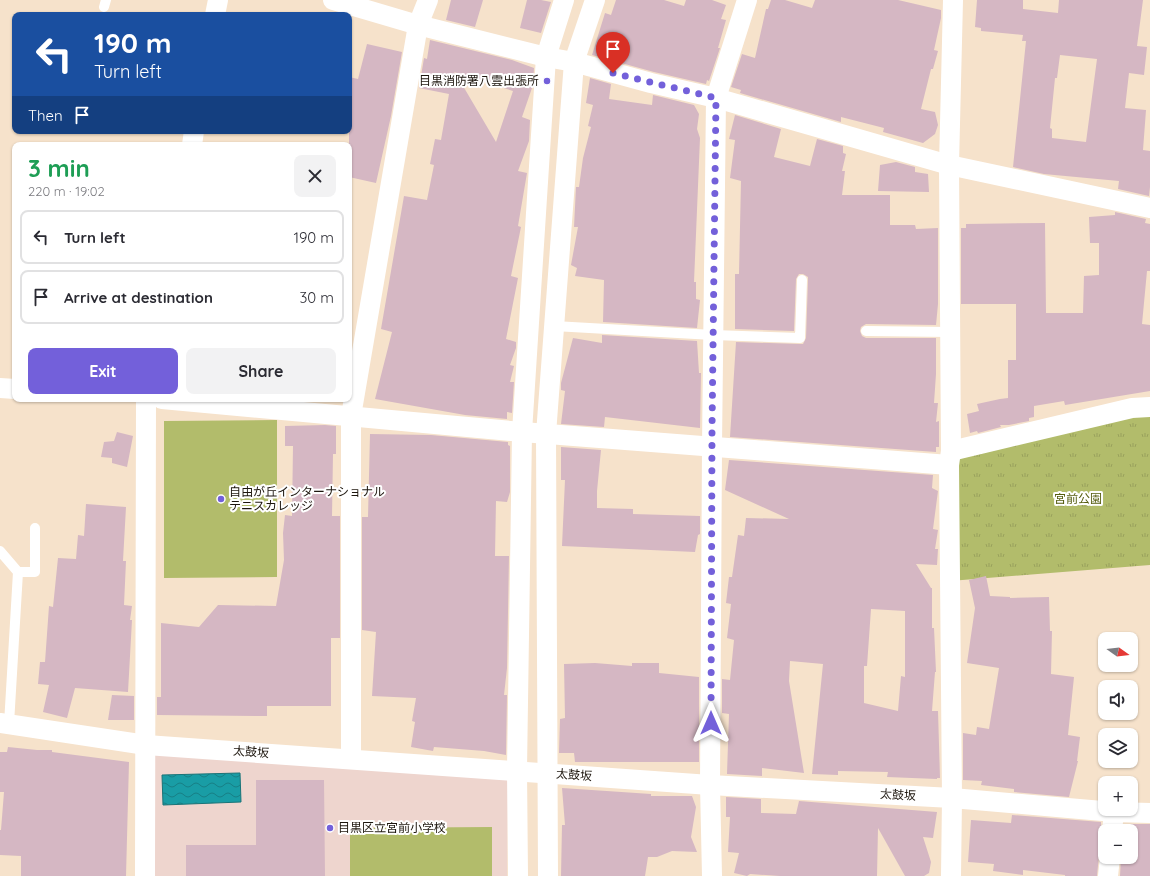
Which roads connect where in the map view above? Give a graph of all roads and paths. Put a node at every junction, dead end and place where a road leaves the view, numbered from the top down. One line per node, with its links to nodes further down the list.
1 (218, 0): 8 (street)
2 (333, 0): 9 (street)
3 (428, 0): 9 (street)
4 (564, 0): 10 (street)
5 (595, 0): 11 (street)
6 (747, 0): 12 (street)
7 (949, 1): 13 (street)
8 (216, 12)
9 (418, 25): 10 (street); 25 (street)
10 (546, 57): 11 (street); 26 (street)
11 (574, 62): 12 (street); 16 (street)
12 (716, 98): 13 (street); 19 (street)
13 (949, 165): 14 (street); 18 (street)
14 (1150, 208)
15 (802, 280): 19 (lane)
16 (554, 326): 19 (lane); 27 (street)
17 (866, 331): 18 (lane)
18 (950, 332): 29 (street)
19 (713, 335): 28 (street)
20 (0, 388): 21 (street)
21 (12, 389)
22 (146, 402): 34 (street)
23 (195, 402): 25 (street)
24 (1150, 406): 29 (street)
25 (351, 416): 26 (street); 35 (street)
26 (522, 432): 27 (street); 36 (street)
27 (546, 434): 28 (street); 37 (street)
28 (712, 446): 29 (street); 38 (street)
29 (950, 458): 39 (street)
30 (35, 528): 32 (lane)
31 (0, 551): 32 (lane)
32 (18, 572): 33 (lane)
33 (4, 723): 34 (street, 太鼓坂)
34 (146, 746): 35 (street, 太鼓坂); 43 (street)
35 (351, 759): 36 (street, 太鼓坂)
36 (517, 770): 37 (street, 太鼓坂); 44 (street)
37 (548, 773): 38 (street, 太鼓坂); 45 (street)
38 (710, 785): 39 (street, 太鼓坂); 46 (street)
39 (952, 798): 41 (street, 太鼓坂); 47 (street)
40 (1150, 813): 41 (street, 太鼓坂)
41 (1113, 821)
42 (1109, 864): 48 (street)
43 (145, 876)
44 (518, 876)
45 (548, 876)
46 (712, 876)
47 (951, 876)
48 (1108, 876)

